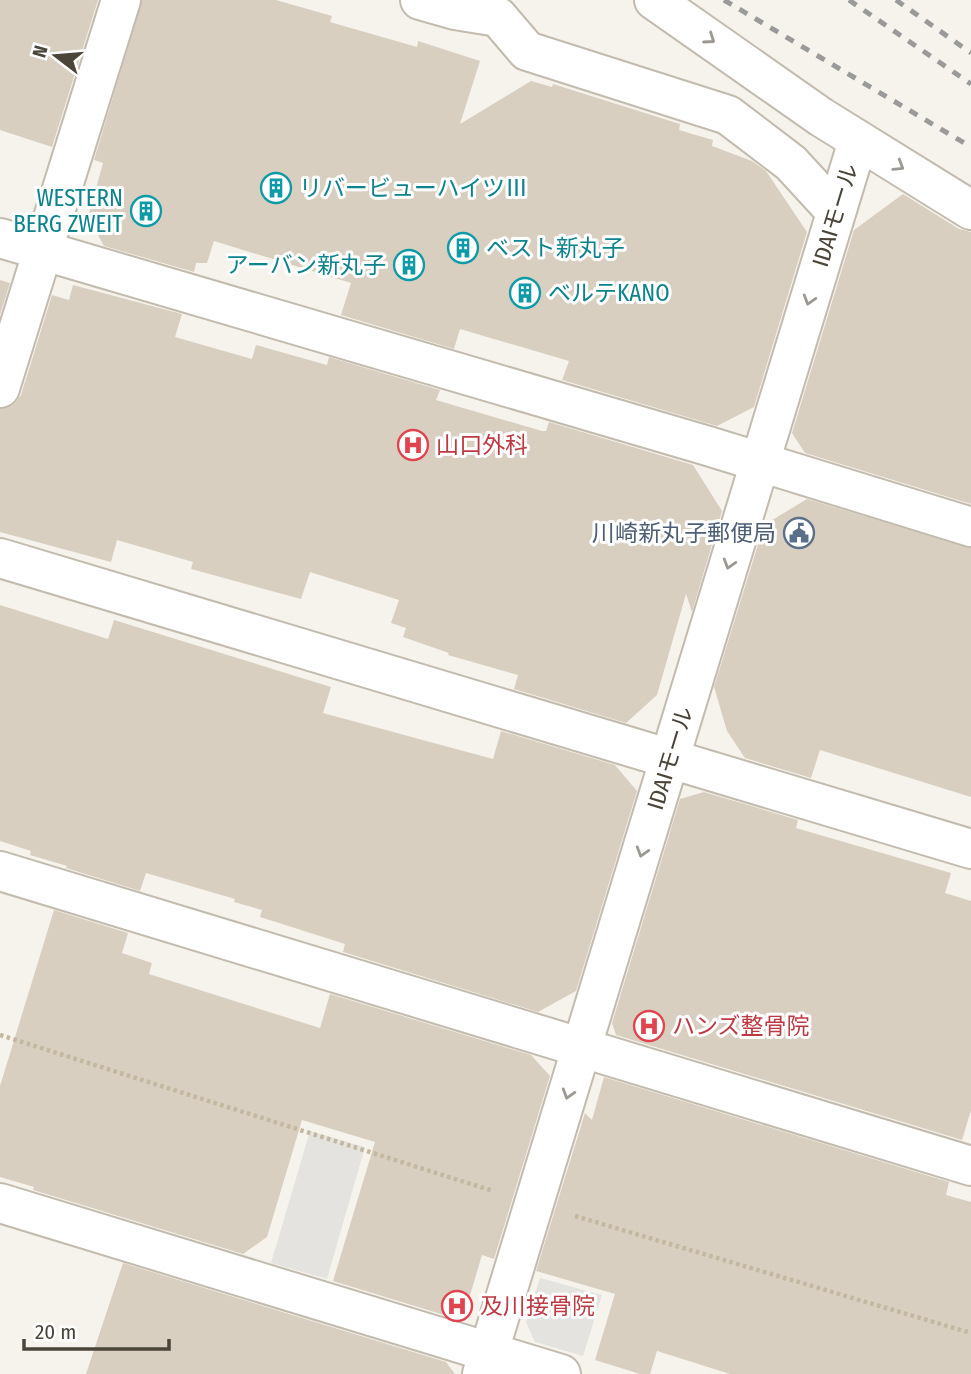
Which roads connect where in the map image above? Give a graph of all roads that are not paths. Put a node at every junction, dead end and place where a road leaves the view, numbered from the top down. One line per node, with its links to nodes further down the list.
1 (121, 0): 9 (street)
2 (420, 0): 4 (street)
3 (654, 0): 5 (street, one-way to 5)
4 (510, 9): 7 (street)
5 (858, 141): 6 (street, one-way to 6); 7 (street, IDAIモール)
6 (971, 210)
7 (836, 212): 11 (street, IDAIモール, one-way to 11)
8 (0, 238): 9 (street)
9 (43, 249): 10 (street); 11 (street)
10 (0, 388)
11 (760, 462): 12 (street); 14 (street, IDAIモール, one-way to 14)
12 (971, 527)
13 (0, 558): 14 (street)
14 (670, 760): 15 (street); 17 (street, IDAIモール, one-way to 17)
15 (971, 849)
16 (0, 871): 17 (street)
17 (582, 1049): 18 (street); 20 (street, IDAIモール, one-way to 20)
18 (971, 1166)
19 (0, 1203): 20 (street)
20 (486, 1363): 21 (street)
21 (561, 1374)

